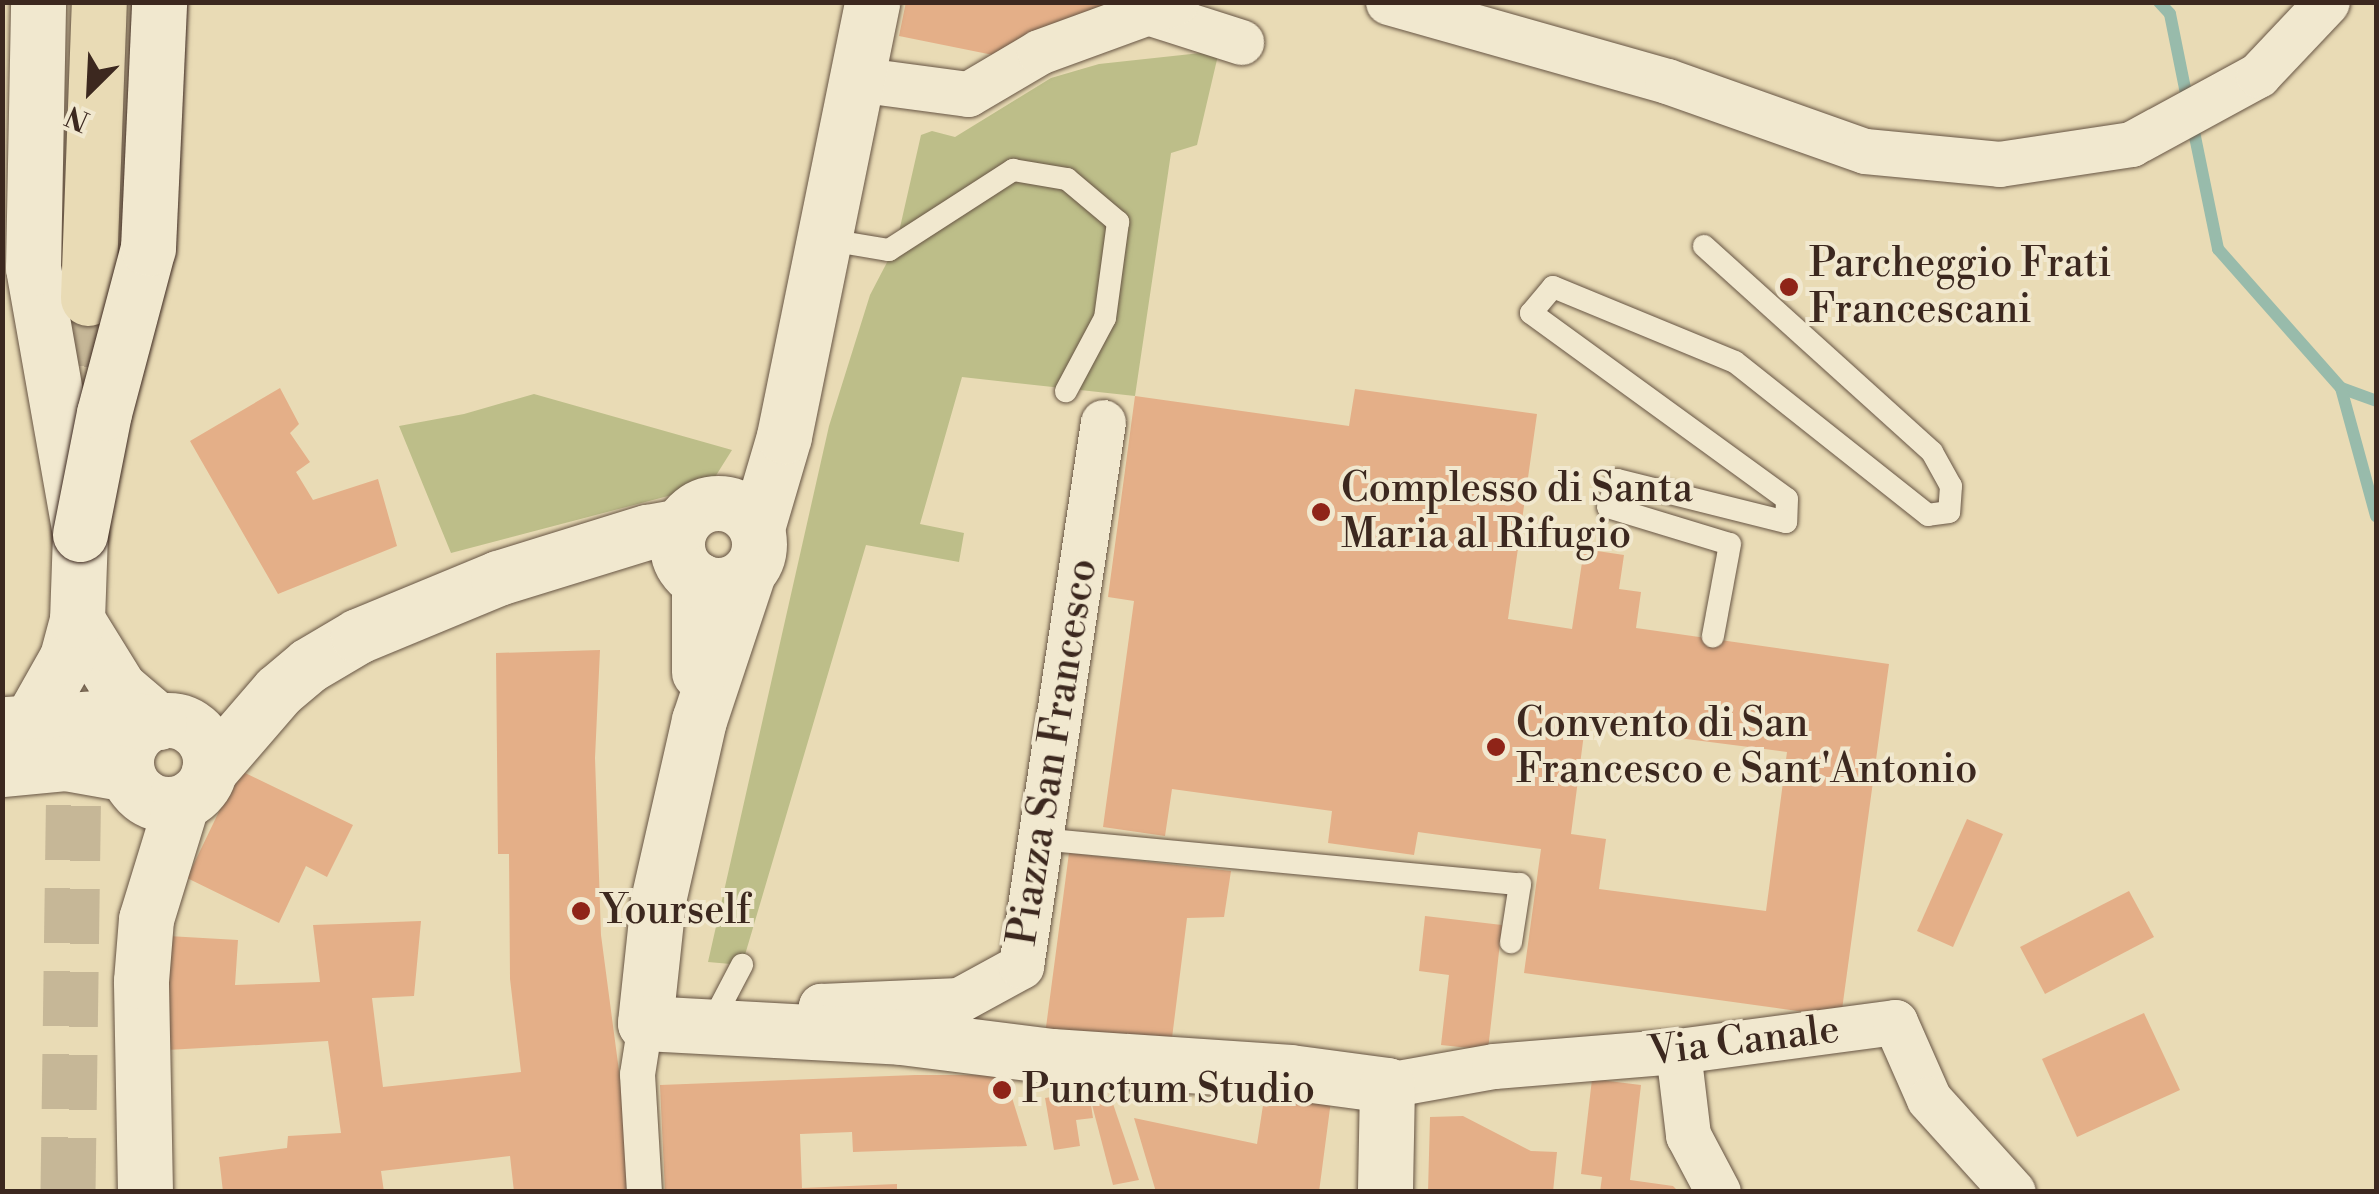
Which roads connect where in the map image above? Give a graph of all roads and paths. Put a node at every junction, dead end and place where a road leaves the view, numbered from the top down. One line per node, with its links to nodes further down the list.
1 (38, 2): 15 (main road)
2 (99, 2): 12 (main road)
3 (159, 2): 15 (main road, bridge)
4 (872, 2): 9 (main road)
5 (1388, 2): 6 (street)
6 (2328, 2)
7 (1160, 7): 8 (street); 9 (street)
8 (1241, 42)
9 (856, 79): 10 (main road)
10 (823, 239): 13 (lane); 16 (main road)
11 (1704, 246): 18 (lane)
12 (88, 298)
13 (1066, 391)
14 (1103, 422): 22 (street, Piazza San Francesco)
15 (80, 534): 17 (main road)
16 (713, 546): 20 (main road); 25 (main road)
17 (77, 620): 19 (main road); 20 (main road)
18 (1713, 636)
19 (17, 723): 20 (main road)
20 (184, 755): 21 (main road); 30 (main road)
21 (2, 770)
22 (1040, 839): 23 (lane); 27 (street, Piazza San Francesco)
23 (1511, 942)
24 (742, 965): 26 (lane)
25 (646, 1023): 26 (main road); 31 (street)
26 (709, 1027): 27 (main road)
27 (814, 1034): 29 (main road)
28 (1678, 1051): 29 (street, Via Canale); 33 (street); 34 (street, Via Canale)
29 (1387, 1084): 32 (main road)
30 (145, 1192)
31 (644, 1192)
32 (1386, 1192)
33 (1718, 1192)
34 (2013, 1192)

